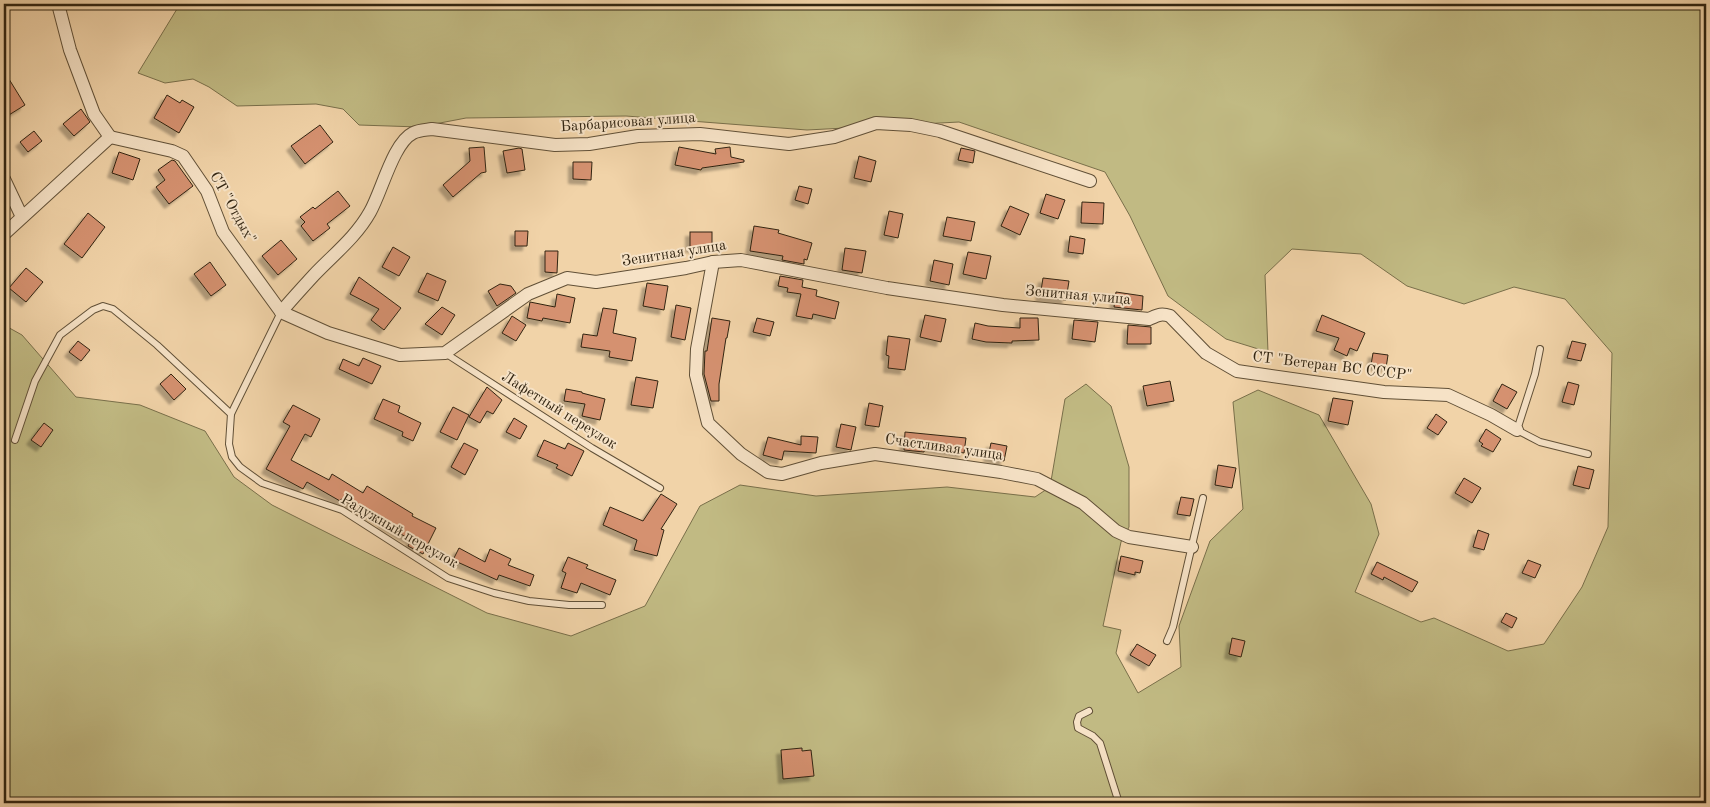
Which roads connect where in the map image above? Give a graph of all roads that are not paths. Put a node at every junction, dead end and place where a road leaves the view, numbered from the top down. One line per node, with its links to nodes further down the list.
1 (58, 4): 2 (street)
2 (110, 138): 5 (street); 8 (street, СТ "Отдых")
3 (4, 179): 5 (street)
4 (1090, 181): 8 (street, Барбарисовая улица)
5 (22, 217): 6 (street)
6 (4, 234)
7 (713, 262): 9 (street, Зенитная улица); 11 (street, Зенитная улица); 18 (street, Счастливая улица)
8 (281, 312): 11 (street); 12 (lane, Радужный переулок)
9 (1156, 315): 13 (street, СТ "Ветеран ВС СССР")
10 (1540, 349): 13 (lane)
11 (445, 353): 16 (lane, Лафетный переулок)
12 (231, 414): 14 (lane); 19 (lane, Радужный переулок)
13 (1517, 430): 15 (lane)
14 (15, 440)
15 (1588, 454)
16 (660, 488)
17 (1203, 498): 18 (lane)
18 (1192, 547): 20 (lane)
19 (602, 605)
20 (1167, 641)
21 (1089, 711): 22 (lane)
22 (1119, 803)

